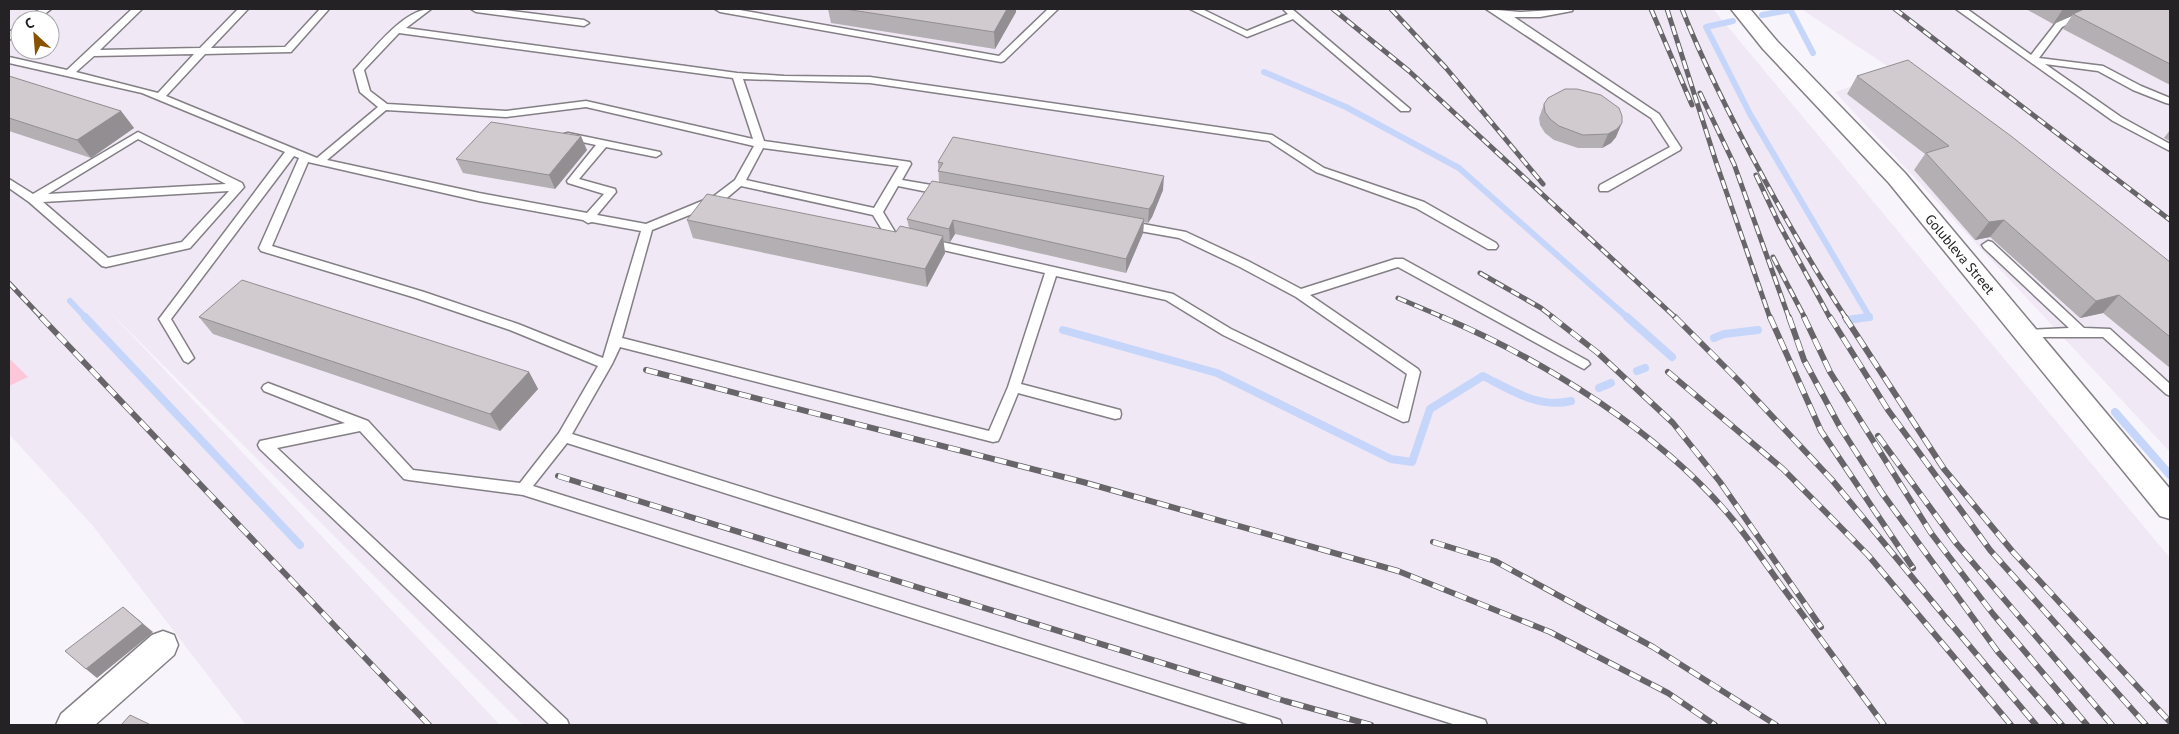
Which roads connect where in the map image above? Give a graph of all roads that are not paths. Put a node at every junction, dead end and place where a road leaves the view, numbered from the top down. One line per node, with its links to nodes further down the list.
1 (136, 9): 18 (lane)
2 (243, 9): 17 (lane)
3 (325, 9): 17 (lane)
4 (427, 9): 16 (lane)
5 (476, 9): 15 (lane)
6 (720, 9): 7 (lane)
7 (1053, 9)
8 (1195, 9): 14 (lane)
9 (1569, 9): 13 (lane)
10 (1740, 9): 51 (street, Golubleva Street)
11 (1961, 9): 20 (lane)
12 (2095, 9): 20 (lane)
13 (1496, 11): 39 (lane)
14 (1291, 12): 26 (lane)
15 (584, 23)
16 (397, 30): 22 (lane); 25 (lane)
17 (202, 52): 18 (lane); 23 (lane)
18 (90, 53): 21 (lane)
19 (9, 60): 21 (lane)
20 (2032, 60): 24 (lane); 30 (lane)
21 (69, 74): 23 (lane)
22 (737, 76): 29 (lane); 47 (lane)
23 (160, 96): 31 (lane)
24 (2170, 101)
25 (384, 107): 29 (lane); 34 (lane)
26 (1405, 109)
27 (556, 134): 28 (lane)
28 (603, 144): 32 (lane); 43 (lane)
29 (760, 144): 35 (lane); 36 (lane)
30 (2170, 148)
31 (292, 151): 33 (lane); 53 (lane)
32 (656, 154)
33 (305, 156): 34 (lane); 54 (lane)
34 (318, 162): 43 (lane)
35 (739, 182): 42 (lane); 45 (lane)
36 (895, 182): 40 (lane); 42 (lane)
37 (9, 183): 41 (lane)
38 (239, 187): 41 (lane); 41 (lane); 41 (lane)
39 (1604, 188)
40 (953, 193)
41 (33, 199)
42 (877, 212): 48 (lane)
43 (588, 219): 45 (lane)
44 (1115, 223): 49 (lane)
45 (647, 228): 52 (lane)
46 (1988, 245): 50 (lane)
47 (1492, 246)
48 (1052, 271): 49 (lane); 56 (lane)
49 (1300, 294): 55 (lane)
50 (2082, 332): 51 (lane); 58 (lane)
51 (2027, 334): 63 (street, Golubleva Street)
52 (615, 341): 54 (lane); 56 (lane)
53 (188, 358)
54 (606, 364): 61 (lane)
55 (1584, 364)
56 (1014, 387): 59 (lane)
57 (268, 388): 60 (lane)
58 (2170, 391)
59 (1115, 414)
60 (363, 426): 62 (lane); 66 (lane)
61 (564, 437): 62 (lane); 68 (lane)
62 (524, 489): 67 (lane)
63 (2170, 508)
64 (163, 645): 65 (street)
65 (72, 725)
66 (561, 725)
67 (1274, 725)
68 (1479, 725)

